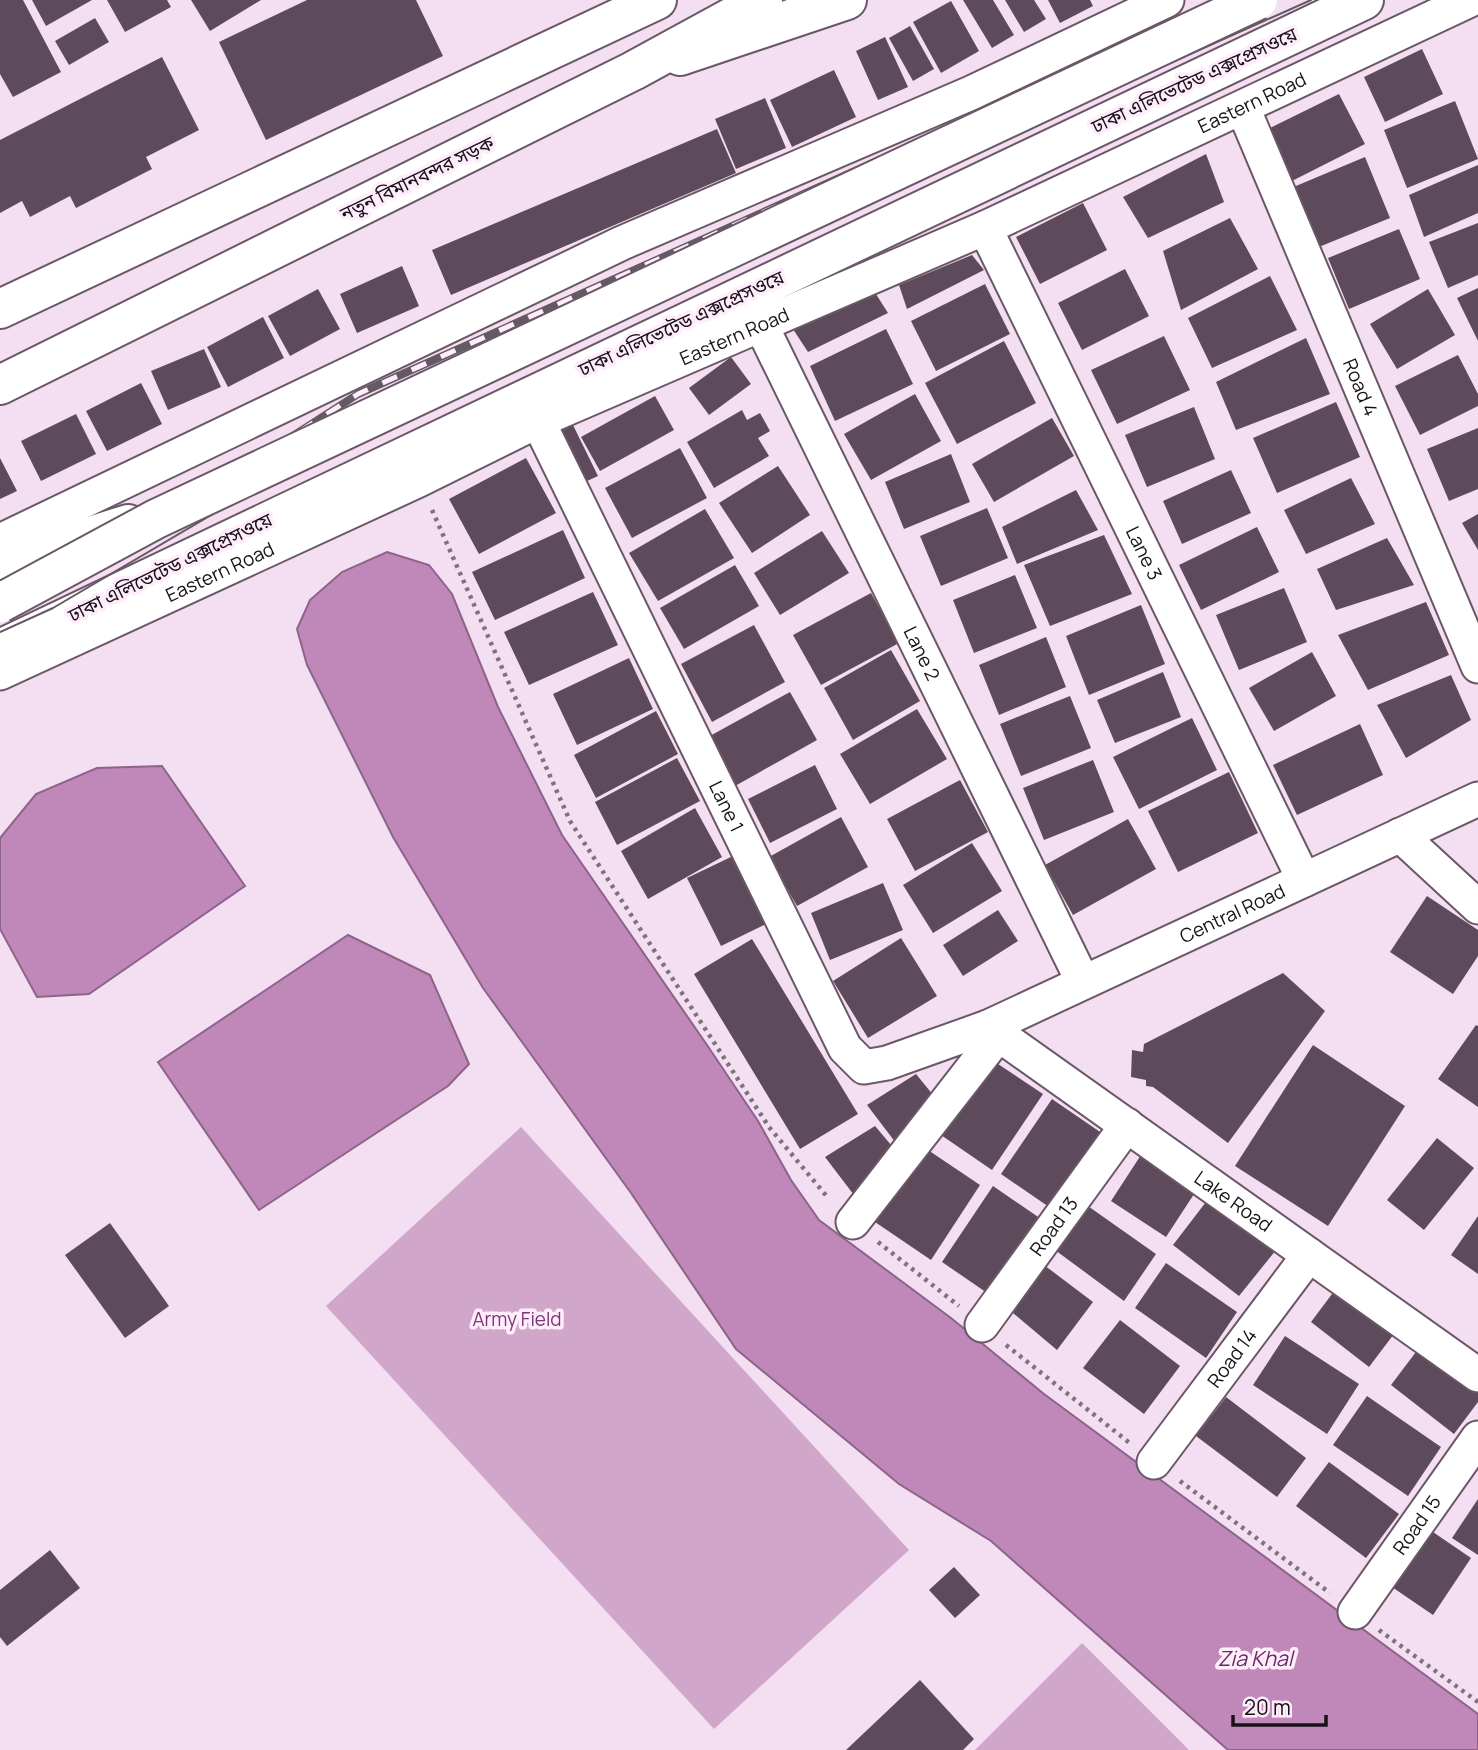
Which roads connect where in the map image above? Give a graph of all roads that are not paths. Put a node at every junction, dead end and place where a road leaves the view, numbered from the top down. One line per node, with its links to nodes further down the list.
1 (657, 0): 8 (main road)
2 (763, 0): 10 (main road)
3 (847, 0): 10 (main road, নতুন বিমানবন্দর সড়ক)
4 (1167, 0): 18 (street)
5 (1258, 0): 17 (main road, bridge)
6 (1364, 0): 21 (main road, ঢাকা এলিভেটেড এক্সপ্রেসওয়ে)
7 (1470, 0): 9 (street); 11 (street, Eastern Road)
8 (623, 10): 13 (main road)
9 (1478, 19)
10 (633, 71): 15 (main road, নতুন বিমানবন্দর সড়ক)
11 (1243, 108): 12 (street, Eastern Road); 22 (street, Road 4)
12 (985, 228): 14 (street, Eastern Road); 26 (street, Lane 3)
13 (0, 309)
14 (760, 323): 16 (street, Eastern Road); 28 (street, Lane 2)
15 (0, 385)
16 (538, 421): 23 (street, Eastern Road); 29 (street, Lane 1)
17 (156, 519): 19 (main road); 20 (main road, bridge)
18 (0, 541)
19 (0, 565)
20 (0, 603)
21 (0, 649)
22 (1478, 666)
23 (0, 673)
24 (1478, 799): 25 (street, Central Road)
25 (1400, 835): 26 (street, Central Road); 27 (street)
26 (1304, 880): 28 (street, Central Road)
27 (1478, 906)
28 (1083, 982): 29 (street, Central Road)
29 (994, 1030): 30 (street, Lake Road); 31 (street)
30 (1127, 1125): 32 (street, Lake Road); 33 (street, Road 13)
31 (853, 1222)
32 (1309, 1255): 34 (street, Lake Road); 36 (street, Road 14)
33 (982, 1325)
34 (1478, 1375)
35 (1478, 1438): 37 (street, Road 15)
36 (1154, 1462)
37 (1355, 1612)

